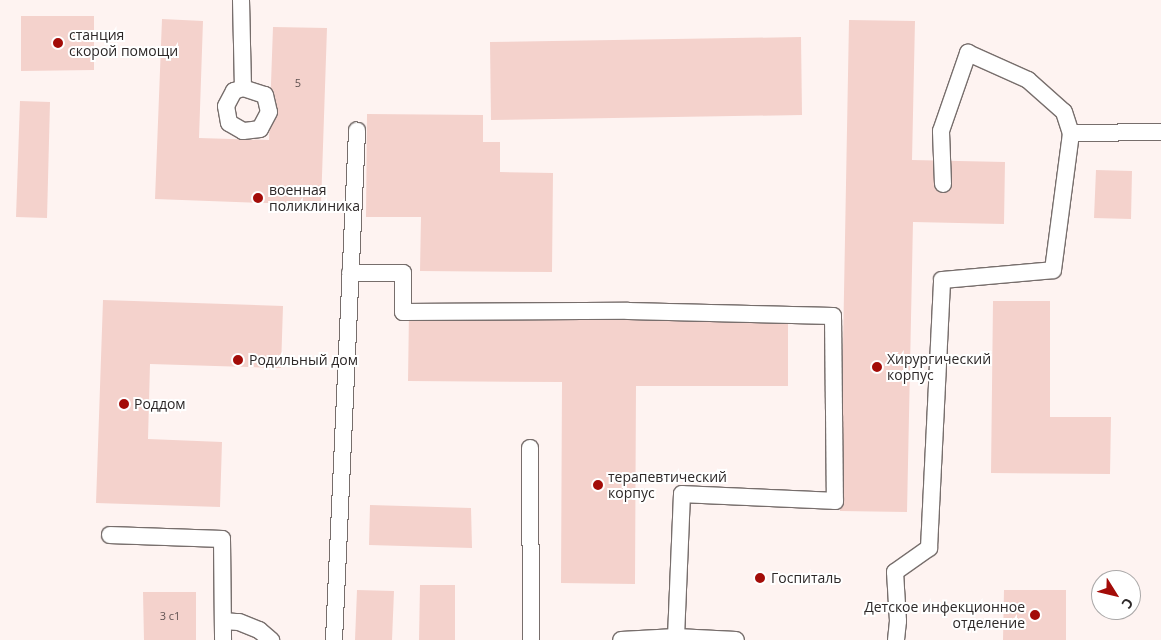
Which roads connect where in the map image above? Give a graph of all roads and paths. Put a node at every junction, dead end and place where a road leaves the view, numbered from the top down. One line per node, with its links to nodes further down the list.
1 (241, 0): 2 (lane)
2 (243, 88)
3 (358, 131): 7 (lane)
4 (1161, 132): 5 (lane)
5 (1072, 133): 6 (lane); 18 (lane)
6 (944, 184)
7 (350, 273): 11 (lane); 14 (lane)
8 (530, 448): 15 (lane)
9 (110, 535): 10 (lane)
10 (223, 621): 12 (lane); 13 (lane)
11 (676, 637): 16 (lane); 17 (lane)
12 (223, 640)
13 (271, 640)
14 (334, 640)
15 (530, 640)
16 (621, 640)
17 (736, 640)
18 (896, 640)

